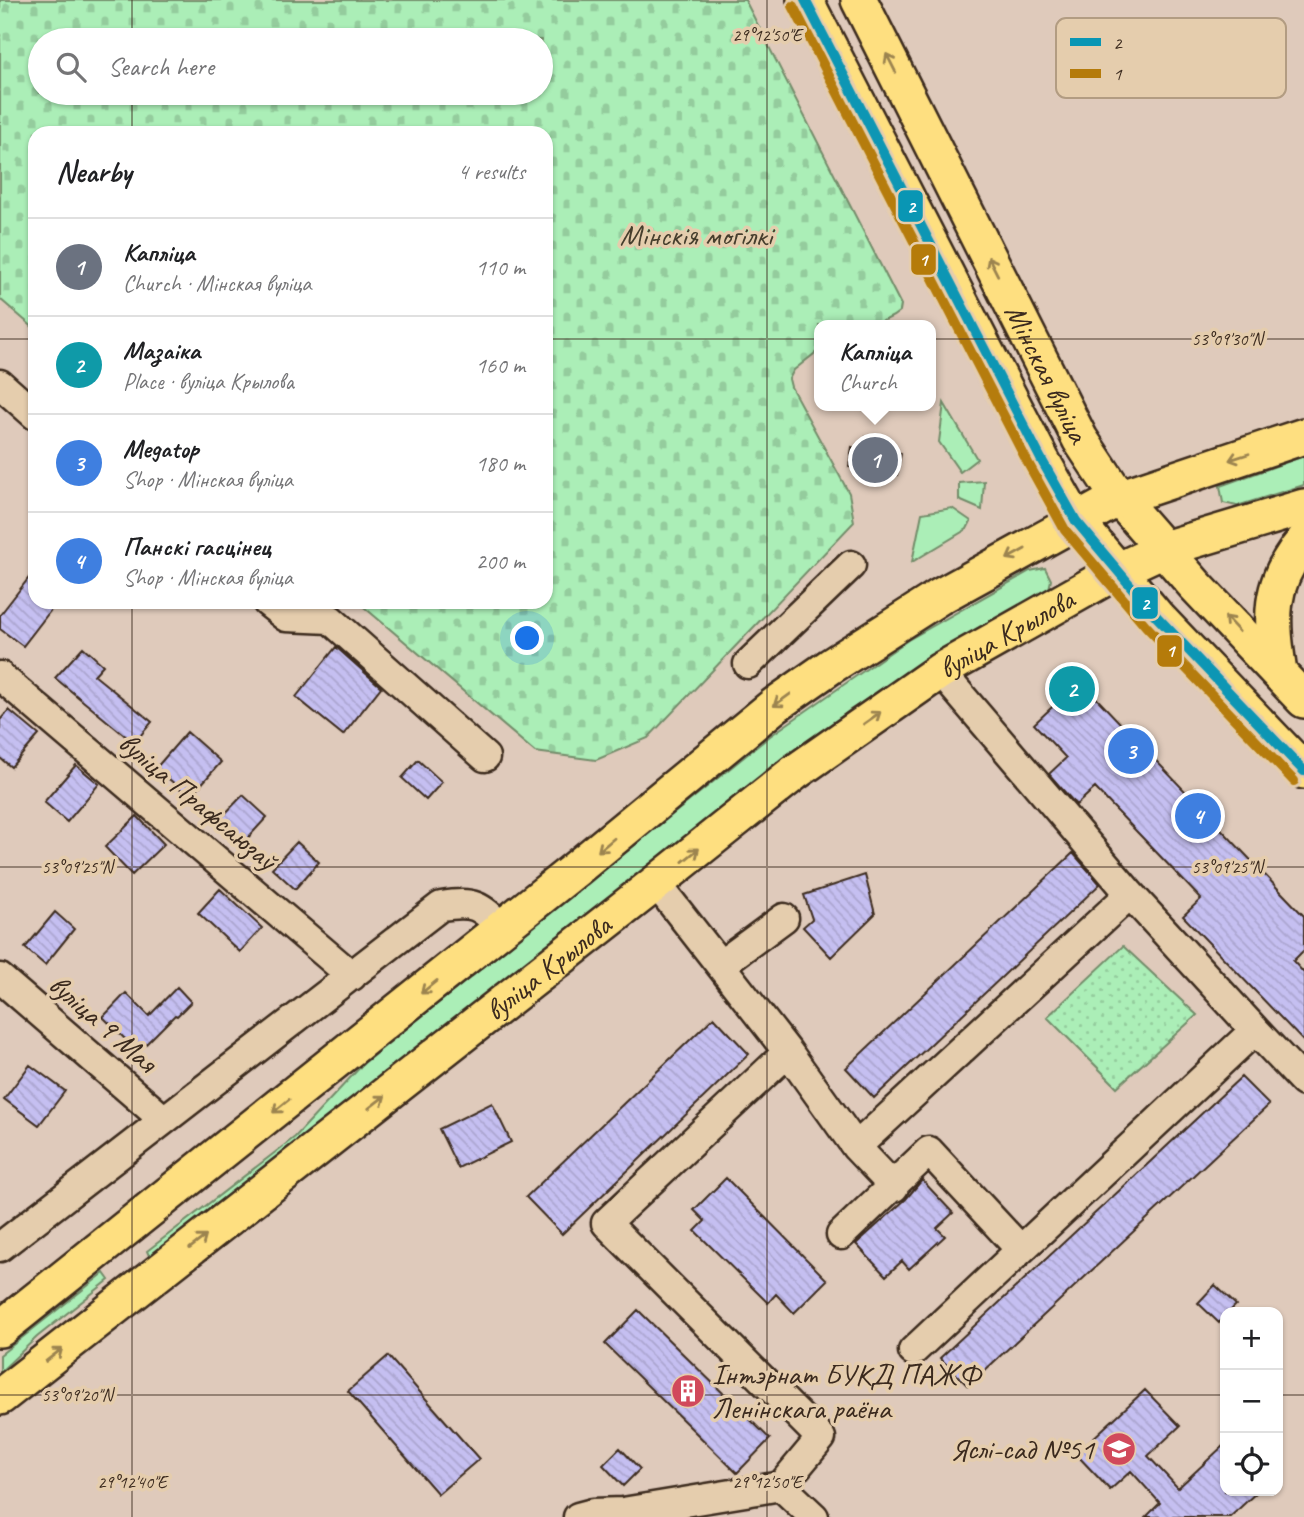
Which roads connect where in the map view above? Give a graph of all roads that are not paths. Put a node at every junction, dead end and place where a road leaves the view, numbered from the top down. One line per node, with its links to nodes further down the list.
1 (805, 0): 8 (main road, Мінская вуліца)
2 (859, 0): 6 (main road, Мінская вуліца, one-way to 2)
3 (0, 384): 4 (street)
4 (28, 409)
5 (1304, 436): 6 (main road, вуліца Крылова, one-way to 6)
6 (1119, 498): 8 (main road, вуліца Крылова); 10 (main road, Мінская вуліца)
7 (1304, 507): 10 (main road, вуліца Крылова)
8 (1076, 521): 12 (main road, Мінская вуліца); 24 (main road, вуліца Крылова, one-way to 24)
9 (1304, 541): 16 (main road)
10 (1164, 550): 12 (main road, вуліца Крылова); 16 (main road, Мінская вуліца, one-way to 10)
11 (851, 565): 14 (street)
12 (1119, 570): 15 (main road, вуліца Крылова); 20 (main road, Мінская вуліца)
13 (276, 609): 19 (street)
14 (748, 664)
15 (940, 671): 21 (main road, вуліца Крылова, one-way to 15); 22 (street)
16 (1279, 673): 18 (main road, Мінская вуліца)
17 (0, 676): 26 (street, вуліца Прафсаюзаў)
18 (1304, 700)
19 (485, 757)
20 (1304, 771)
21 (656, 883): 25 (street); 38 (main road, вуліца Крылова, one-way to 21)
22 (1130, 894): 28 (street); 32 (street)
23 (784, 918): 25 (street)
24 (503, 928): 26 (street); 35 (main road, вуліца Крылова, one-way to 35)
25 (720, 965): 29 (street)
26 (352, 976): 31 (street)
27 (0, 978): 31 (street, вуліца 9 Мая)
28 (1255, 1030): 30 (street); 37 (street)
29 (788, 1052): 32 (street); 42 (street)
30 (1304, 1082)
31 (163, 1119): 36 (street)
32 (856, 1147): 33 (street)
33 (894, 1186): 34 (street); 37 (street)
34 (841, 1235)
35 (111, 1243): 38 (main road); 39 (main road, вуліца Крылова)
36 (0, 1247)
37 (1020, 1249): 40 (street)
38 (145, 1284): 41 (main road, вуліца Крылова, one-way to 38)
39 (0, 1329)
40 (913, 1351)
41 (0, 1397)
42 (781, 1486): 43 (street); 45 (street)
43 (624, 1515): 44 (street)
44 (588, 1516)
45 (814, 1517)

